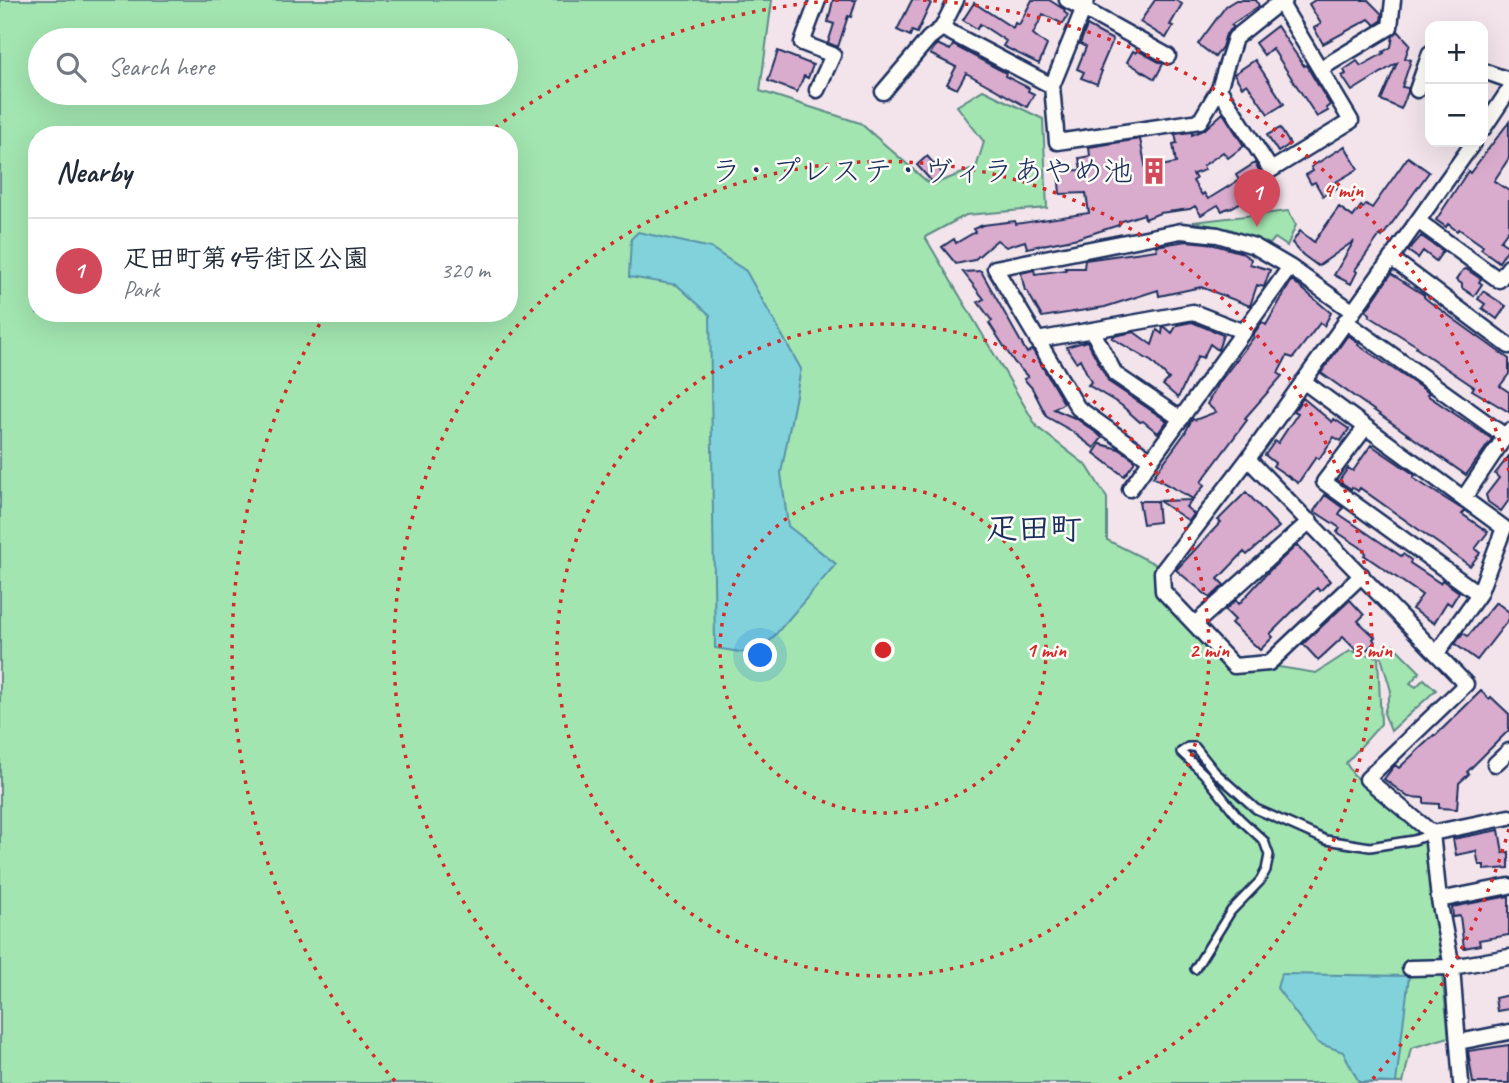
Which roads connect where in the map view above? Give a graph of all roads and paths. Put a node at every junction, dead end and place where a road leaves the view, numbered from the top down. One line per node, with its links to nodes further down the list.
1 (818, 0): 15 (street)
2 (956, 0): 7 (street)
3 (1067, 0): 6 (street)
4 (1393, 0): 10 (street)
5 (1282, 1): 10 (street); 14 (street)
6 (1085, 4): 8 (street); 13 (street)
7 (942, 28): 13 (street); 18 (street)
8 (1168, 56)
9 (1425, 67): 16 (street)
10 (1320, 69): 14 (street)
11 (1488, 73): 12 (street)
12 (1509, 80)
13 (1052, 86): 14 (street)
14 (1219, 89)
15 (817, 90)
16 (1417, 90)
17 (1509, 90): 19 (street)
18 (883, 92)
19 (1488, 122)
20 (1470, 147): 21 (street)
21 (1418, 221): 22 (street); 24 (street)
22 (1391, 258): 25 (street); 29 (street)
23 (1290, 267): 25 (street); 27 (street); 28 (street)
24 (1509, 267)
25 (1348, 316): 30 (street); 33 (street)
26 (1092, 330): 27 (street); 28 (street); 31 (street)
27 (1244, 332): 31 (street)
28 (1037, 340): 35 (street)
29 (1509, 346)
30 (1303, 381): 32 (street); 34 (street)
31 (1181, 419): 35 (street)
32 (1365, 428): 37 (street); 40 (street)
33 (1507, 433): 37 (street)
34 (1248, 459): 38 (street); 41 (street)
35 (1151, 460): 36 (street)
36 (1130, 489)
37 (1463, 499): 40 (street)
38 (1310, 521): 39 (street); 41 (street)
39 (1362, 575): 41 (street); 42 (street)
40 (1479, 593): 42 (street)
41 (1195, 624)
42 (1437, 653): 46 (street)
43 (1509, 751): 44 (street)
44 (1495, 764)
45 (1509, 817): 46 (street)
46 (1432, 833): 48 (street); 52 (lane)
47 (1509, 886): 48 (street)
48 (1439, 900): 50 (street)
49 (1509, 957): 50 (street)
50 (1452, 967): 51 (street); 54 (street)
51 (1410, 968)
52 (1195, 969)
53 (1509, 1032): 54 (street)
54 (1459, 1042): 55 (street)
55 (1461, 1083)

